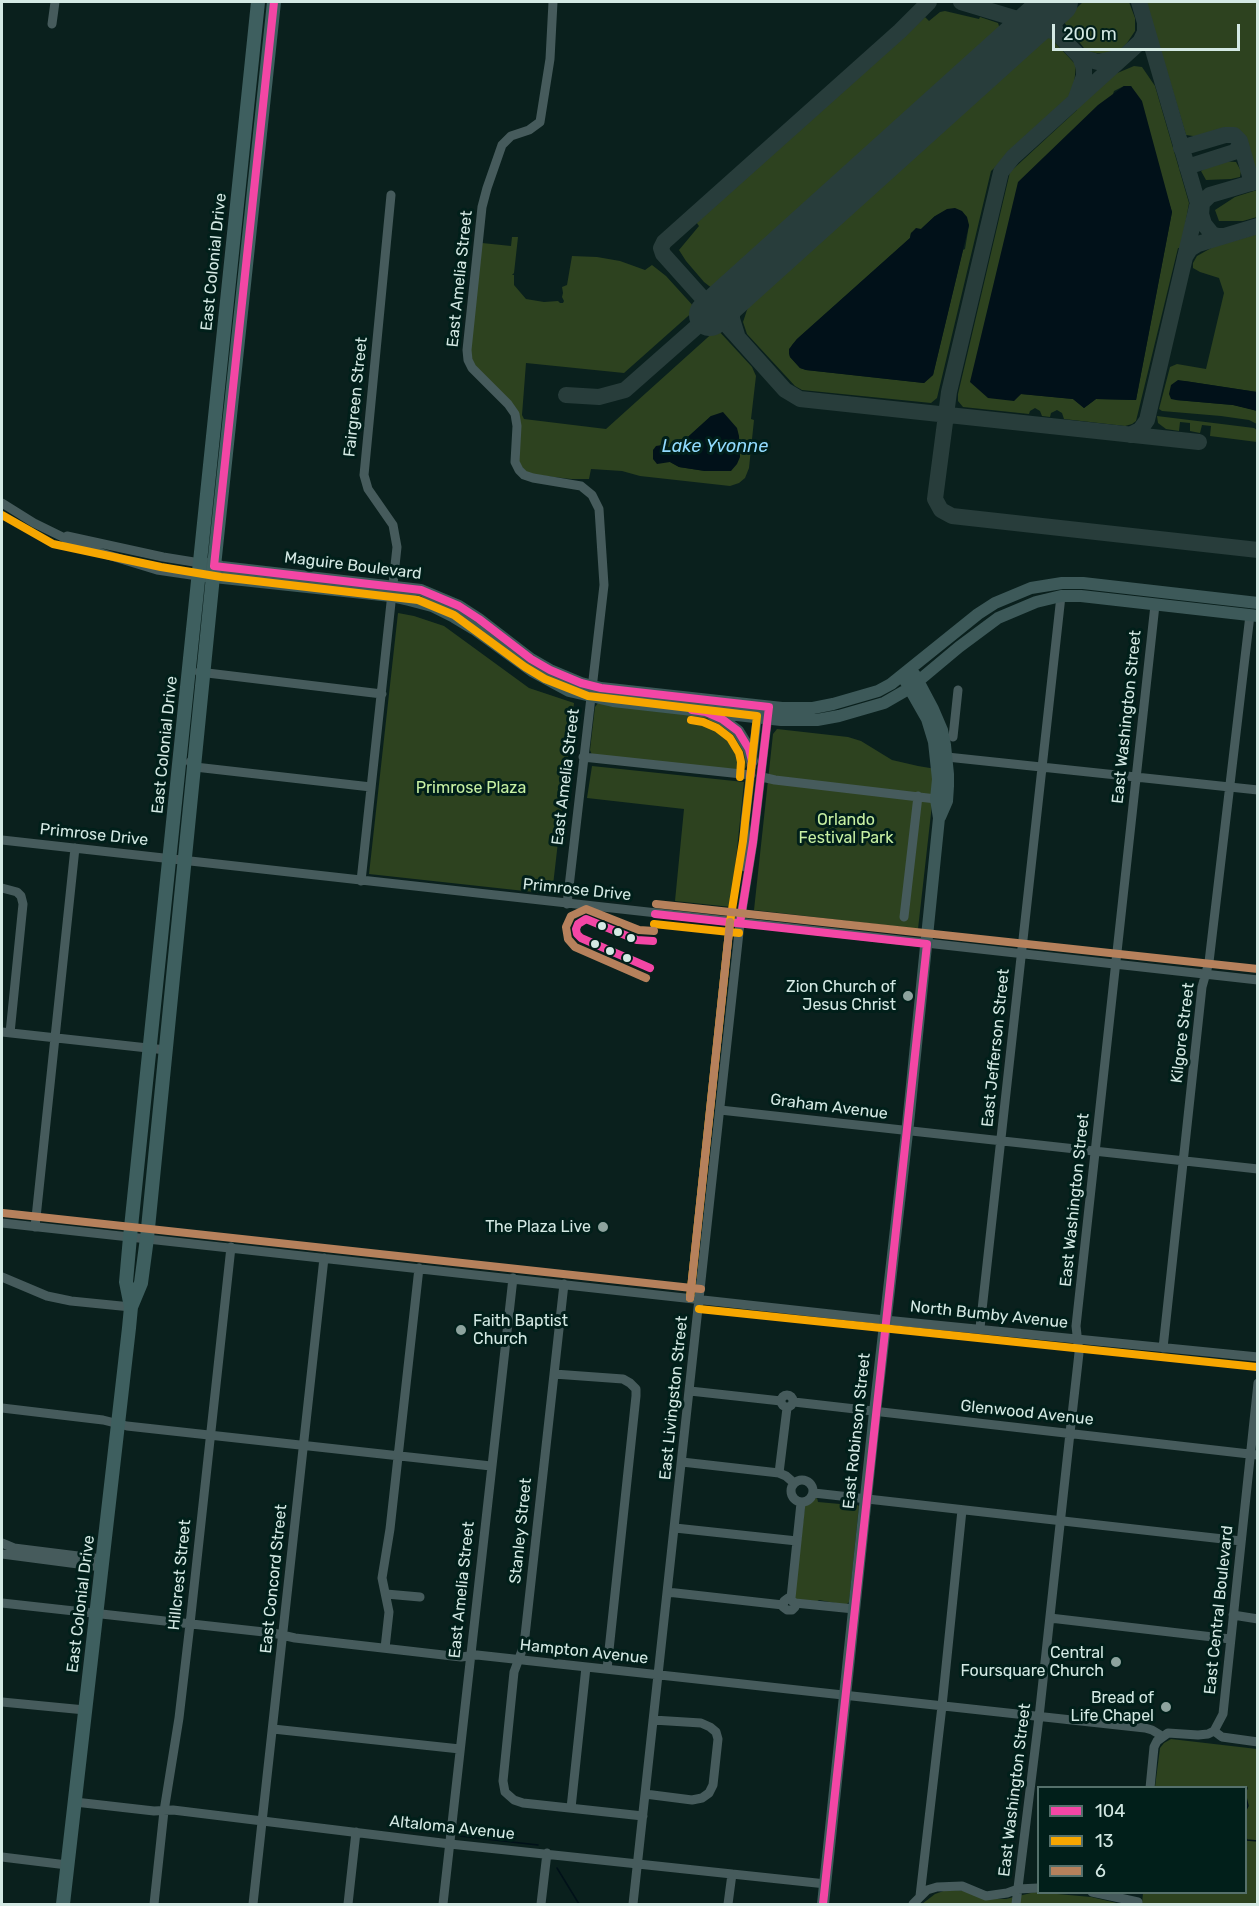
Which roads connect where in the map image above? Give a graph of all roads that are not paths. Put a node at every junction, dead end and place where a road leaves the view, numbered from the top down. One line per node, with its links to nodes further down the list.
1 (55, 2): 5 (street)
2 (258, 2): 6 (highway, East Colonial Drive)
3 (274, 2): 7 (highway, East Colonial Drive)
4 (554, 2): 27 (street, East Amelia Street)
5 (52, 24)
6 (239, 186): 7 (street, East Colonial Drive); 9 (highway, East Colonial Drive)
7 (254, 189): 11 (highway, East Colonial Drive)
8 (391, 195): 17 (street, Fairgreen Street)
9 (227, 297): 10 (highway, East Colonial Drive); 11 (highway)
10 (222, 349): 12 (highway); 15 (highway, East Colonial Drive)
11 (237, 354): 12 (highway, East Colonial Drive)
12 (227, 451): 16 (highway, East Colonial Drive)
13 (2, 503): 14 (street, Maguire Boulevard)
14 (56, 534): 15 (street, Maguire Boulevard); 15 (street, Maguire Boulevard)
15 (199, 569): 16 (main road, Maguire Boulevard); 22 (highway, East Colonial Drive)
16 (214, 571): 17 (main road, Maguire Boulevard); 24 (highway, East Colonial Drive)
17 (392, 591): 27 (main road, Maguire Boulevard); 28 (street, Fairgreen Street)
18 (1061, 596): 20 (main road, Maguire Boulevard); 25 (main road, Maguire Boulevard); 38 (street, East Jefferson Street)
19 (1257, 603): 23 (main road, Maguire Boulevard)
20 (1155, 605): 21 (main road, Maguire Boulevard); 41 (street, East Washington Street)
21 (1254, 615): 43 (street, Kilgore Street)
22 (189, 671): 24 (street); 33 (highway, East Colonial Drive)
23 (906, 671): 25 (main road, East Robinson Street); 30 (main road, Maguire Boulevard)
24 (204, 673): 28 (street); 37 (highway, East Colonial Drive)
25 (914, 684): 30 (main road, Maguire Boulevard); 31 (main road, East Robinson Street); 46 (main road, East Robinson Street)
26 (958, 690): 31 (street)
27 (592, 692): 29 (main road, Maguire Boulevard); 30 (main road, Maguire Boulevard); 34 (street, East Amelia Street)
28 (382, 694): 42 (street, Fairgreen Street)
29 (706, 712): 30 (main road, Maguire Boulevard); 36 (main road)
30 (763, 712): 36 (street); 40 (street, East Livingston Street)
31 (948, 728): 32 (street); 35 (main road, East Robinson Street)
32 (953, 737)
33 (181, 754): 37 (street); 50 (highway, East Colonial Drive)
34 (584, 757): 39 (street); 55 (street, East Amelia Street)
35 (947, 758): 38 (street); 47 (main road, East Robinson Street)
36 (752, 761): 39 (street, East Livingston Street)
37 (195, 766): 42 (street); 51 (highway, East Colonial Drive)
38 (1043, 767): 41 (street); 59 (street, East Jefferson Street)
39 (750, 775): 54 (street, East Livingston Street)
40 (762, 777): 45 (street); 54 (street, East Livingston Street)
41 (1136, 777): 43 (street); 60 (street, East Washington Street)
42 (371, 787): 52 (street, Fairgreen Street)
43 (1230, 787): 44 (street); 61 (street, Kilgore Street)
44 (1257, 790)
45 (918, 796): 46 (street); 56 (street)
46 (936, 799): 47 (main road, East Robinson Street)
47 (939, 818): 58 (main road, East Robinson Street)
48 (2, 840): 49 (street, Primrose Drive)
49 (75, 848): 50 (street, Primrose Drive); 64 (street)
50 (170, 859): 51 (street, Primrose Drive); 65 (highway, East Colonial Drive)
51 (185, 861): 52 (street, Primrose Drive); 66 (highway, East Colonial Drive)
52 (361, 880): 55 (street, Primrose Drive)
53 (2, 888): 63 (street)
54 (744, 894): 57 (street, East Livingston Street)
55 (567, 904): 57 (street, Primrose Drive)
56 (904, 916)
57 (740, 923): 58 (street, Primrose Drive); 67 (street, East Livingston Street)
58 (927, 944): 59 (street, Primrose Drive); 68 (main road, East Robinson Street)
59 (1022, 955): 60 (street, Primrose Drive); 69 (street, East Jefferson Street)
60 (1115, 965): 61 (street, Primrose Drive); 70 (street, East Washington Street)
61 (1206, 974): 62 (street, Primrose Drive); 71 (street, Kilgore Street)
62 (1257, 980)
63 (6, 1033): 64 (street)
64 (54, 1038): 65 (street); 74 (street)
65 (150, 1048): 66 (street); 75 (highway, East Colonial Drive)
66 (166, 1050): 76 (highway, East Colonial Drive)
67 (720, 1110): 68 (street, Graham Avenue); 83 (street, East Livingston Street)
68 (907, 1132): 69 (street, Graham Avenue); 85 (main road, East Robinson Street)
69 (1001, 1141): 70 (street, Graham Avenue); 86 (street, East Jefferson Street)
70 (1096, 1150): 71 (street, Graham Avenue); 87 (street, East Washington Street)
71 (1183, 1161): 72 (street, Graham Avenue); 88 (street, Kilgore Street)
72 (1257, 1169)
73 (2, 1223): 74 (street, North Bumby Avenue)
74 (35, 1227): 75 (street, North Bumby Avenue)
75 (130, 1237): 76 (street, North Bumby Avenue); 84 (highway, East Colonial Drive)
76 (147, 1238): 77 (street, North Bumby Avenue); 84 (highway, East Colonial Drive)
77 (231, 1247): 78 (street, North Bumby Avenue); 98 (street, Hillcrest Street)
78 (324, 1258): 79 (street, North Bumby Avenue); 99 (street, East Concord Street)
79 (419, 1268): 80 (street, North Bumby Avenue); 101 (street)
80 (513, 1278): 82 (street, North Bumby Avenue); 103 (street, East Amelia Street)
81 (4, 1281): 84 (street)
82 (564, 1284): 83 (street, North Bumby Avenue); 90 (street, Stanley Street)
83 (700, 1299): 85 (street, North Bumby Avenue); 92 (street, East Livingston Street)
84 (131, 1307): 96 (highway, East Colonial Drive)
85 (885, 1320): 86 (street, North Bumby Avenue); 95 (main road, East Robinson Street)
86 (980, 1328): 87 (street, North Bumby Avenue)
87 (1077, 1339): 88 (street, North Bumby Avenue); 97 (street, East Washington Street)
88 (1163, 1348): 89 (street, North Bumby Avenue)
89 (1257, 1357)
90 (554, 1374): 132 (street, Stanley Street); 134 (street)
91 (1257, 1383): 100 (street, East Central Boulevard)
92 (690, 1391): 93 (street, Glenwood Avenue); 102 (street, East Livingston Street)
93 (787, 1404): 95 (street, Glenwood Avenue); 104 (street)
94 (2, 1408): 96 (street)
95 (875, 1412): 97 (street, Glenwood Avenue); 107 (main road, East Robinson Street)
96 (118, 1424): 98 (street); 116 (highway, East Colonial Drive)
97 (1070, 1433): 100 (street, Glenwood Avenue); 110 (street, East Washington Street)
98 (211, 1435): 99 (street); 127 (street, Hillcrest Street)
99 (304, 1445): 101 (street); 128 (street, East Concord Street)
100 (1254, 1454): 113 (street, East Central Boulevard)
101 (398, 1456): 103 (street); 118 (street)
102 (682, 1462): 104 (street); 111 (street, East Livingston Street)
103 (491, 1466): 131 (street, East Amelia Street)
104 (779, 1473): 105 (street)
105 (794, 1483): 106 (street); 108 (street)
106 (814, 1493): 107 (street); 108 (street)
107 (867, 1499): 109 (street); 122 (main road, East Robinson Street)
108 (801, 1503): 112 (street)
109 (962, 1510): 110 (street); 138 (street)
110 (1060, 1521): 113 (street); 125 (street, East Washington Street)
111 (675, 1528): 112 (street); 117 (street, East Livingston Street)
112 (797, 1541): 120 (street)
113 (1241, 1541): 124 (street, East Central Boulevard)
114 (2, 1544): 116 (street)
115 (2, 1554): 116 (street)
116 (102, 1563): 123 (highway, East Colonial Drive)
117 (668, 1592): 120 (street); 135 (street, East Livingston Street)
118 (386, 1593): 119 (street); 130 (street)
119 (420, 1597)
120 (790, 1602): 122 (street)
121 (2, 1606): 123 (street, Hampton Avenue)
122 (854, 1609): 136 (main road, East Robinson Street)
123 (96, 1613): 127 (street, Hampton Avenue); 139 (highway, East Colonial Drive)
124 (1233, 1615): 126 (street); 129 (street, East Central Boulevard)
125 (1050, 1618): 129 (street); 140 (street, East Washington Street)
126 (1257, 1619)
127 (190, 1624): 128 (street, Hampton Avenue); 151 (street, Hillcrest Street)
128 (283, 1635): 130 (street, Hampton Avenue); 142 (street, East Concord Street)
129 (1230, 1639): 143 (street, East Central Boulevard)
130 (385, 1648): 131 (street, Hampton Avenue)
131 (470, 1656): 132 (street, Hampton Avenue); 146 (street, East Amelia Street)
132 (519, 1660): 133 (street, Hampton Avenue); 150 (street, Stanley Street)
133 (586, 1667): 134 (street, Hampton Avenue); 150 (street)
134 (607, 1669): 135 (street, Hampton Avenue)
135 (658, 1675): 136 (street, Hampton Avenue); 141 (street, East Livingston Street)
136 (845, 1696): 138 (street, Hampton Avenue); 161 (main road, East Robinson Street)
137 (2, 1702): 139 (street)
138 (942, 1706): 140 (street, Hampton Avenue); 165 (street)
139 (85, 1710): 149 (highway, East Colonial Drive)
140 (1039, 1717): 144 (street, Hampton Avenue); 163 (street, East Washington Street)
141 (653, 1720): 148 (street, East Livingston Street); 148 (street)
142 (273, 1729): 146 (street); 153 (street, East Concord Street)
143 (1214, 1731): 144 (street); 145 (street)
144 (1162, 1737): 147 (street)
145 (1257, 1742)
146 (460, 1749): 155 (street, East Amelia Street)
147 (1150, 1786)
148 (645, 1794): 152 (street, East Livingston Street)
149 (75, 1802): 151 (street, Altaloma Avenue); 159 (highway, East Colonial Drive)
150 (571, 1808): 152 (street)
151 (164, 1811): 153 (street, Altaloma Avenue); 168 (street, Hillcrest Street)
152 (643, 1816): 158 (street, East Livingston Street)
153 (262, 1820): 154 (street, Altaloma Avenue); 169 (street, East Concord Street)
154 (356, 1832): 155 (street, Altaloma Avenue); 170 (street)
155 (450, 1844): 156 (street, Altaloma Avenue); 171 (street, East Amelia Street)
156 (547, 1853): 158 (street, Altaloma Avenue); 172 (street)
157 (2, 1857): 159 (street)
158 (638, 1863): 160 (street, Altaloma Avenue); 173 (street, East Livingston Street)
159 (67, 1865): 167 (highway, East Colonial Drive)
160 (732, 1874): 161 (street, Altaloma Avenue); 174 (street)
161 (826, 1884): 175 (main road, East Robinson Street)
162 (1037, 1888): 163 (street)
163 (1018, 1889): 165 (street); 177 (street, East Washington Street)
164 (1099, 1894): 166 (street)
165 (920, 1896): 176 (street)
166 (1138, 1900)
167 (63, 1905)
168 (154, 1905)
169 (253, 1905)
170 (348, 1905)
171 (443, 1905)
172 (541, 1905)
173 (633, 1905)
174 (728, 1905)
175 (823, 1905)
176 (914, 1905)
177 (1016, 1905)

